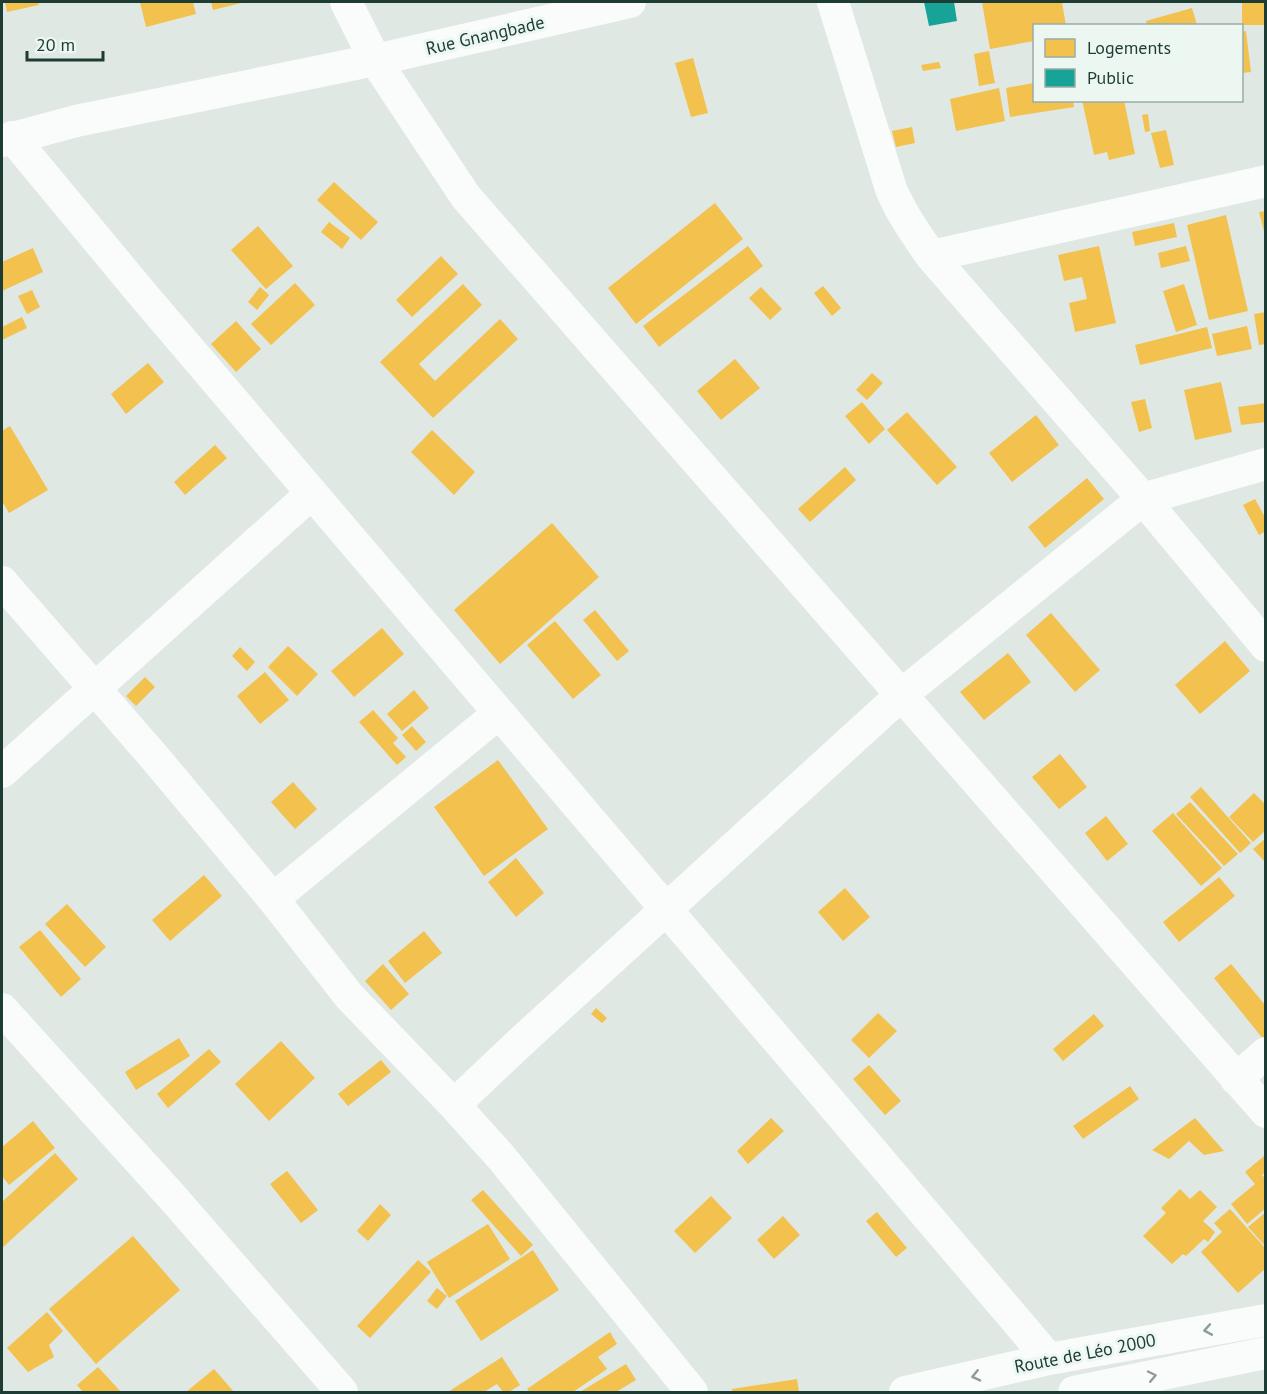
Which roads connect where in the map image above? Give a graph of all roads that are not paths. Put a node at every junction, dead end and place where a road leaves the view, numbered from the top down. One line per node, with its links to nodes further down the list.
1 (346, 2): 4 (street)
2 (630, 2): 4 (street, Rue Gnangbade)
3 (833, 2): 7 (street)
4 (375, 60): 5 (street, Rue Gnangbade); 14 (street)
5 (7, 139): 9 (street)
6 (1266, 181): 7 (street)
7 (931, 255): 10 (street)
8 (1266, 464): 10 (street)
9 (312, 493): 13 (street); 15 (street)
10 (1143, 499): 12 (street); 14 (street)
11 (2, 582): 13 (street)
12 (1266, 646)
13 (95, 689): 16 (street); 17 (street)
14 (900, 696): 18 (street); 21 (street)
15 (499, 713): 17 (street); 18 (street)
16 (2, 772)
17 (273, 900): 22 (street)
18 (666, 908): 22 (street); 26 (street)
19 (2, 1009): 27 (street)
20 (1266, 1053): 21 (street)
21 (1236, 1079): 23 (street)
22 (454, 1105): 28 (street)
23 (1266, 1112)
24 (1266, 1320): 26 (street, Route de Léo 2000, one-way to 26)
25 (1266, 1353): 30 (street, Route de Léo 2000, one-way to 25)
26 (1049, 1359): 29 (street, Route de Léo 2000, one-way to 29)
27 (344, 1391)
28 (692, 1392)
29 (905, 1392)
30 (1074, 1392)

